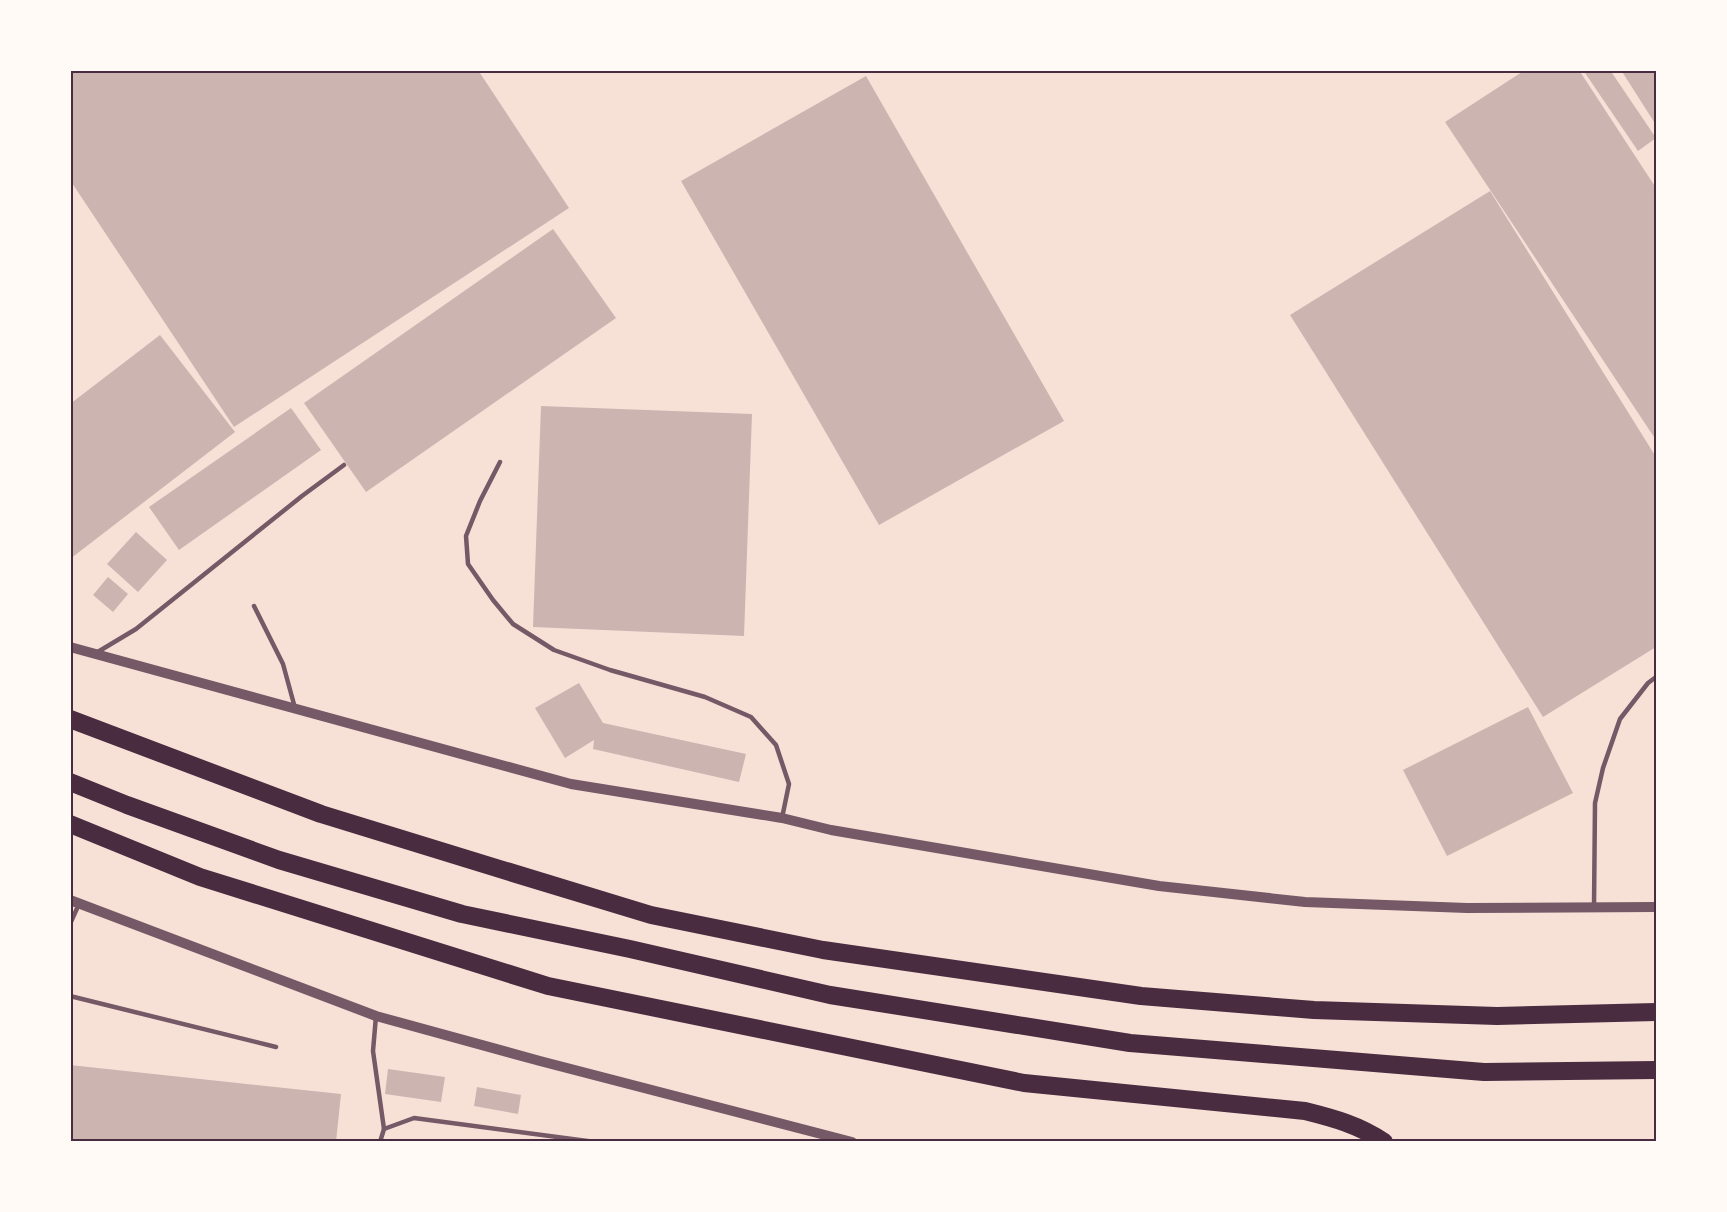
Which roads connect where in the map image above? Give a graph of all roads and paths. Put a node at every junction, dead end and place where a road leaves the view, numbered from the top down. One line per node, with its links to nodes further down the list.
1 (500, 462): 10 (lane)
2 (344, 465): 5 (lane)
3 (254, 606): 7 (lane)
4 (70, 647): 5 (street)
5 (96, 653): 7 (street)
6 (1656, 677): 13 (lane)
7 (295, 708): 10 (street)
8 (70, 719): 17 (highway)
9 (70, 782): 20 (highway)
10 (782, 818): 13 (street)
11 (70, 824): 25 (highway)
12 (75, 902): 15 (lane); 18 (street)
13 (1594, 907): 14 (street)
14 (1656, 907)
15 (70, 924)
16 (70, 996): 19 (lane)
17 (1656, 1012)
18 (376, 1016): 21 (lane); 24 (street)
19 (276, 1047)
20 (1656, 1070)
21 (384, 1129): 22 (lane); 23 (lane)
22 (380, 1142)
23 (595, 1142)
24 (852, 1142)
25 (1384, 1142)

